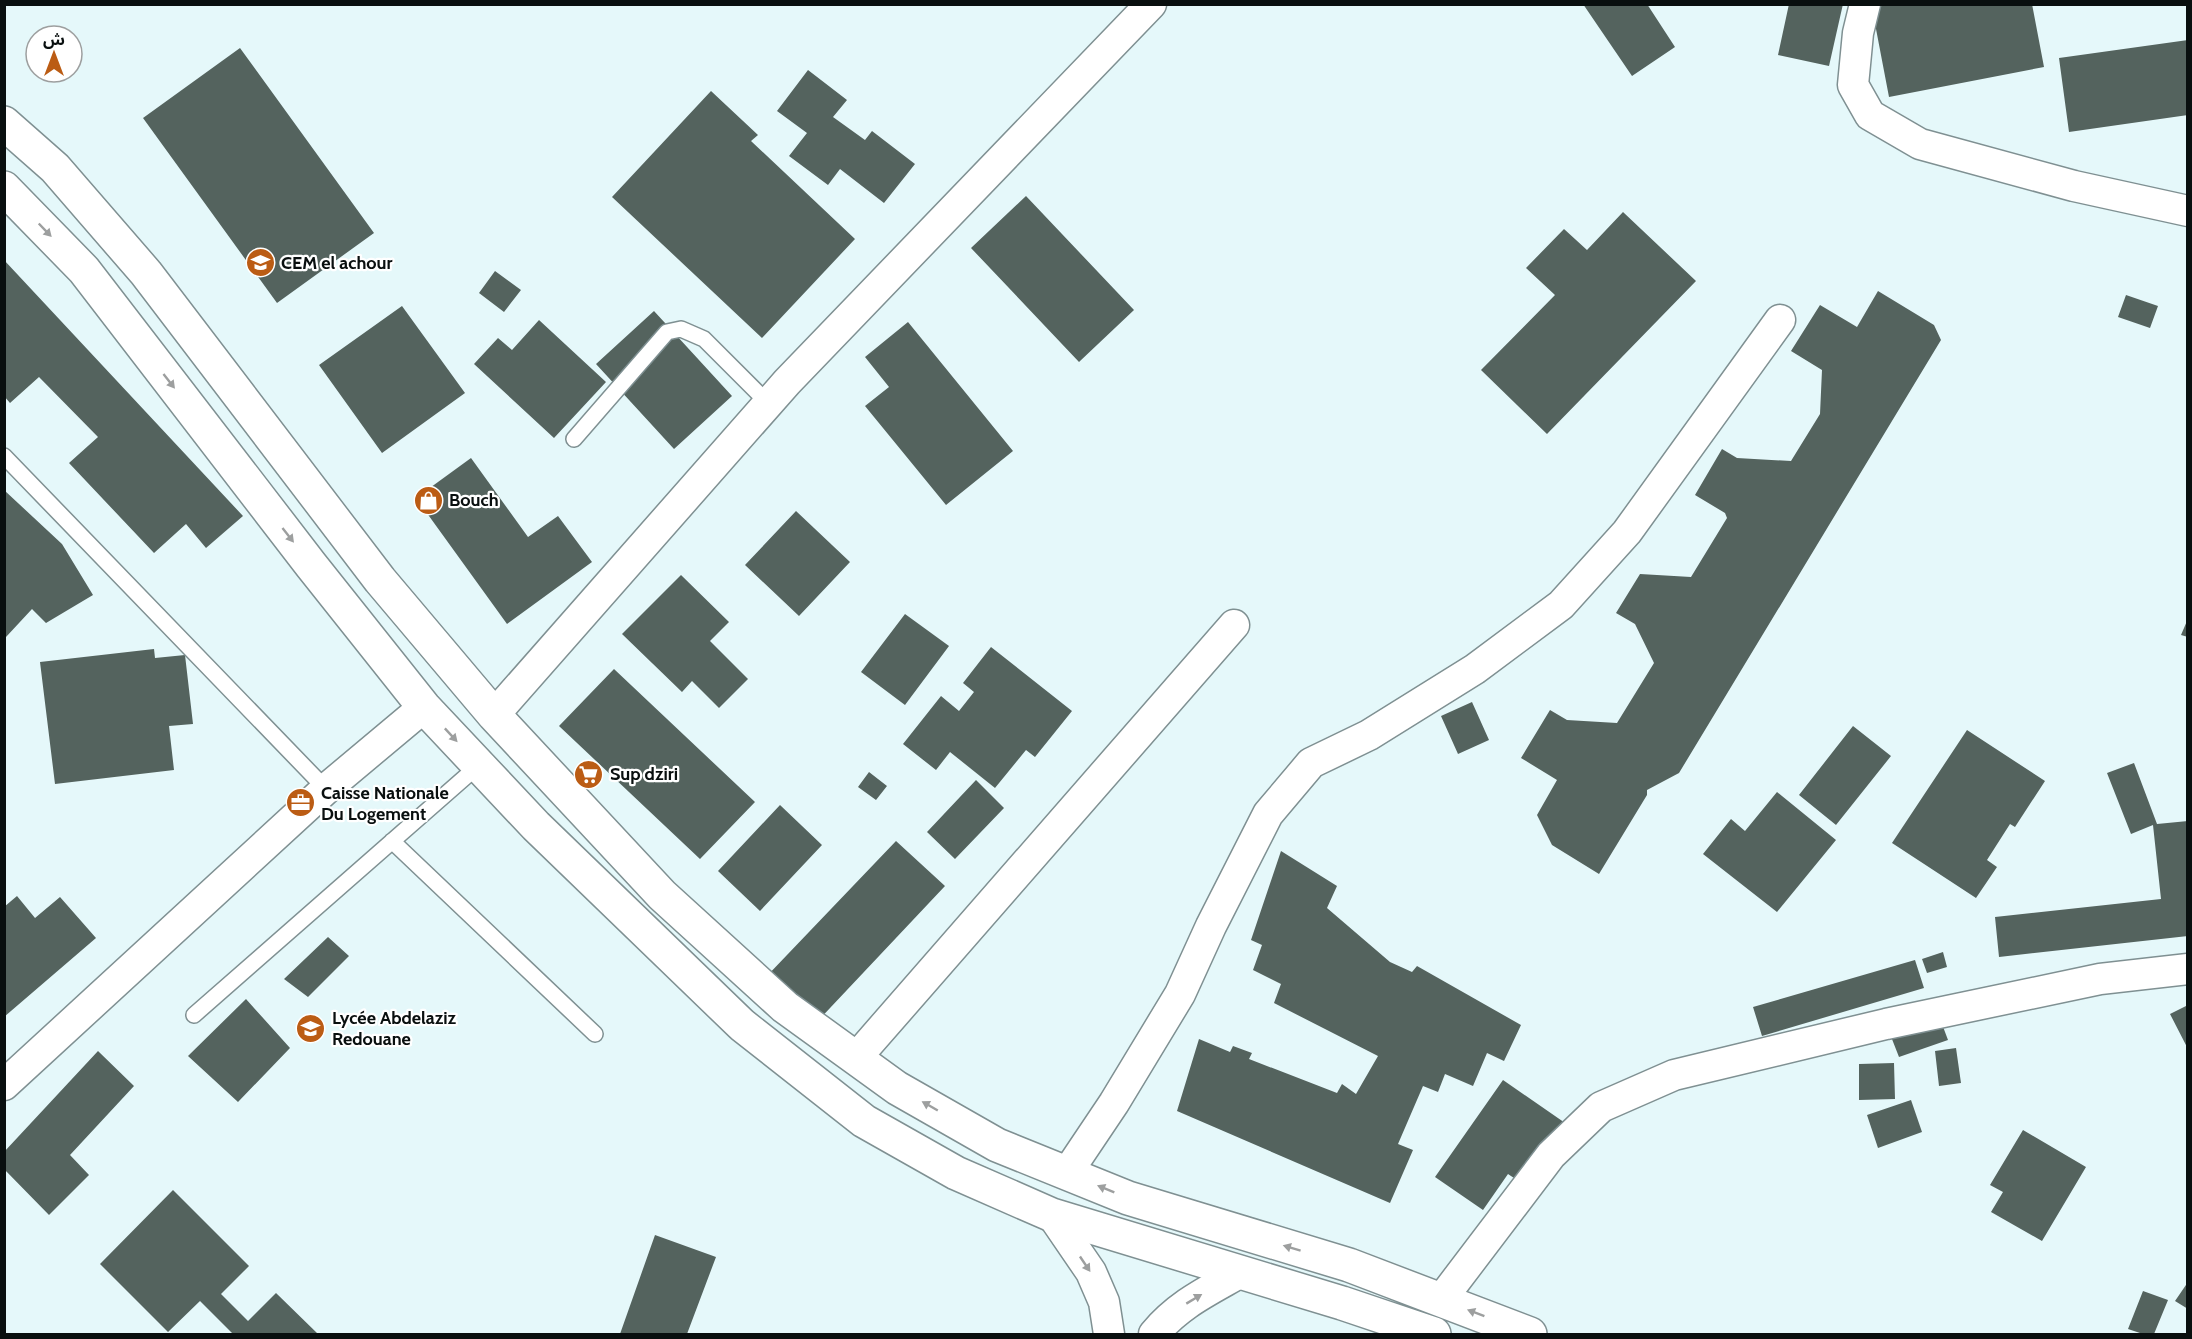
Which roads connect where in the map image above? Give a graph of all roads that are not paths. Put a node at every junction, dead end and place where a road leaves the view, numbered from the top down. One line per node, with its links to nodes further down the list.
1 (1151, 4): 7 (street)
2 (1865, 4): 5 (street)
3 (4, 123): 12 (main road)
4 (4, 188): 11 (main road, one-way to 11)
5 (2187, 211)
6 (1780, 320): 21 (street)
7 (768, 403): 8 (lane); 12 (street)
8 (574, 439)
9 (4, 456): 14 (lane)
10 (1234, 625): 19 (street)
11 (424, 707): 13 (main road, one-way to 13); 14 (street)
12 (494, 715): 19 (main road)
13 (479, 765): 15 (lane); 22 (main road)
14 (326, 789): 20 (street)
15 (392, 841): 17 (lane); 18 (lane)
16 (2187, 969): 24 (street)
17 (194, 1015)
18 (595, 1034)
19 (856, 1058): 21 (main road, one-way to 19)
20 (4, 1085)
21 (1068, 1173): 24 (main road, one-way to 21)
22 (1052, 1215): 23 (main road); 25 (street, one-way to 25)
23 (1241, 1272): 26 (street, one-way to 23); 27 (main road)
24 (1441, 1300): 28 (main road, one-way to 24)
25 (1109, 1335)
26 (1154, 1335)
27 (1434, 1335)
28 (1530, 1335)

